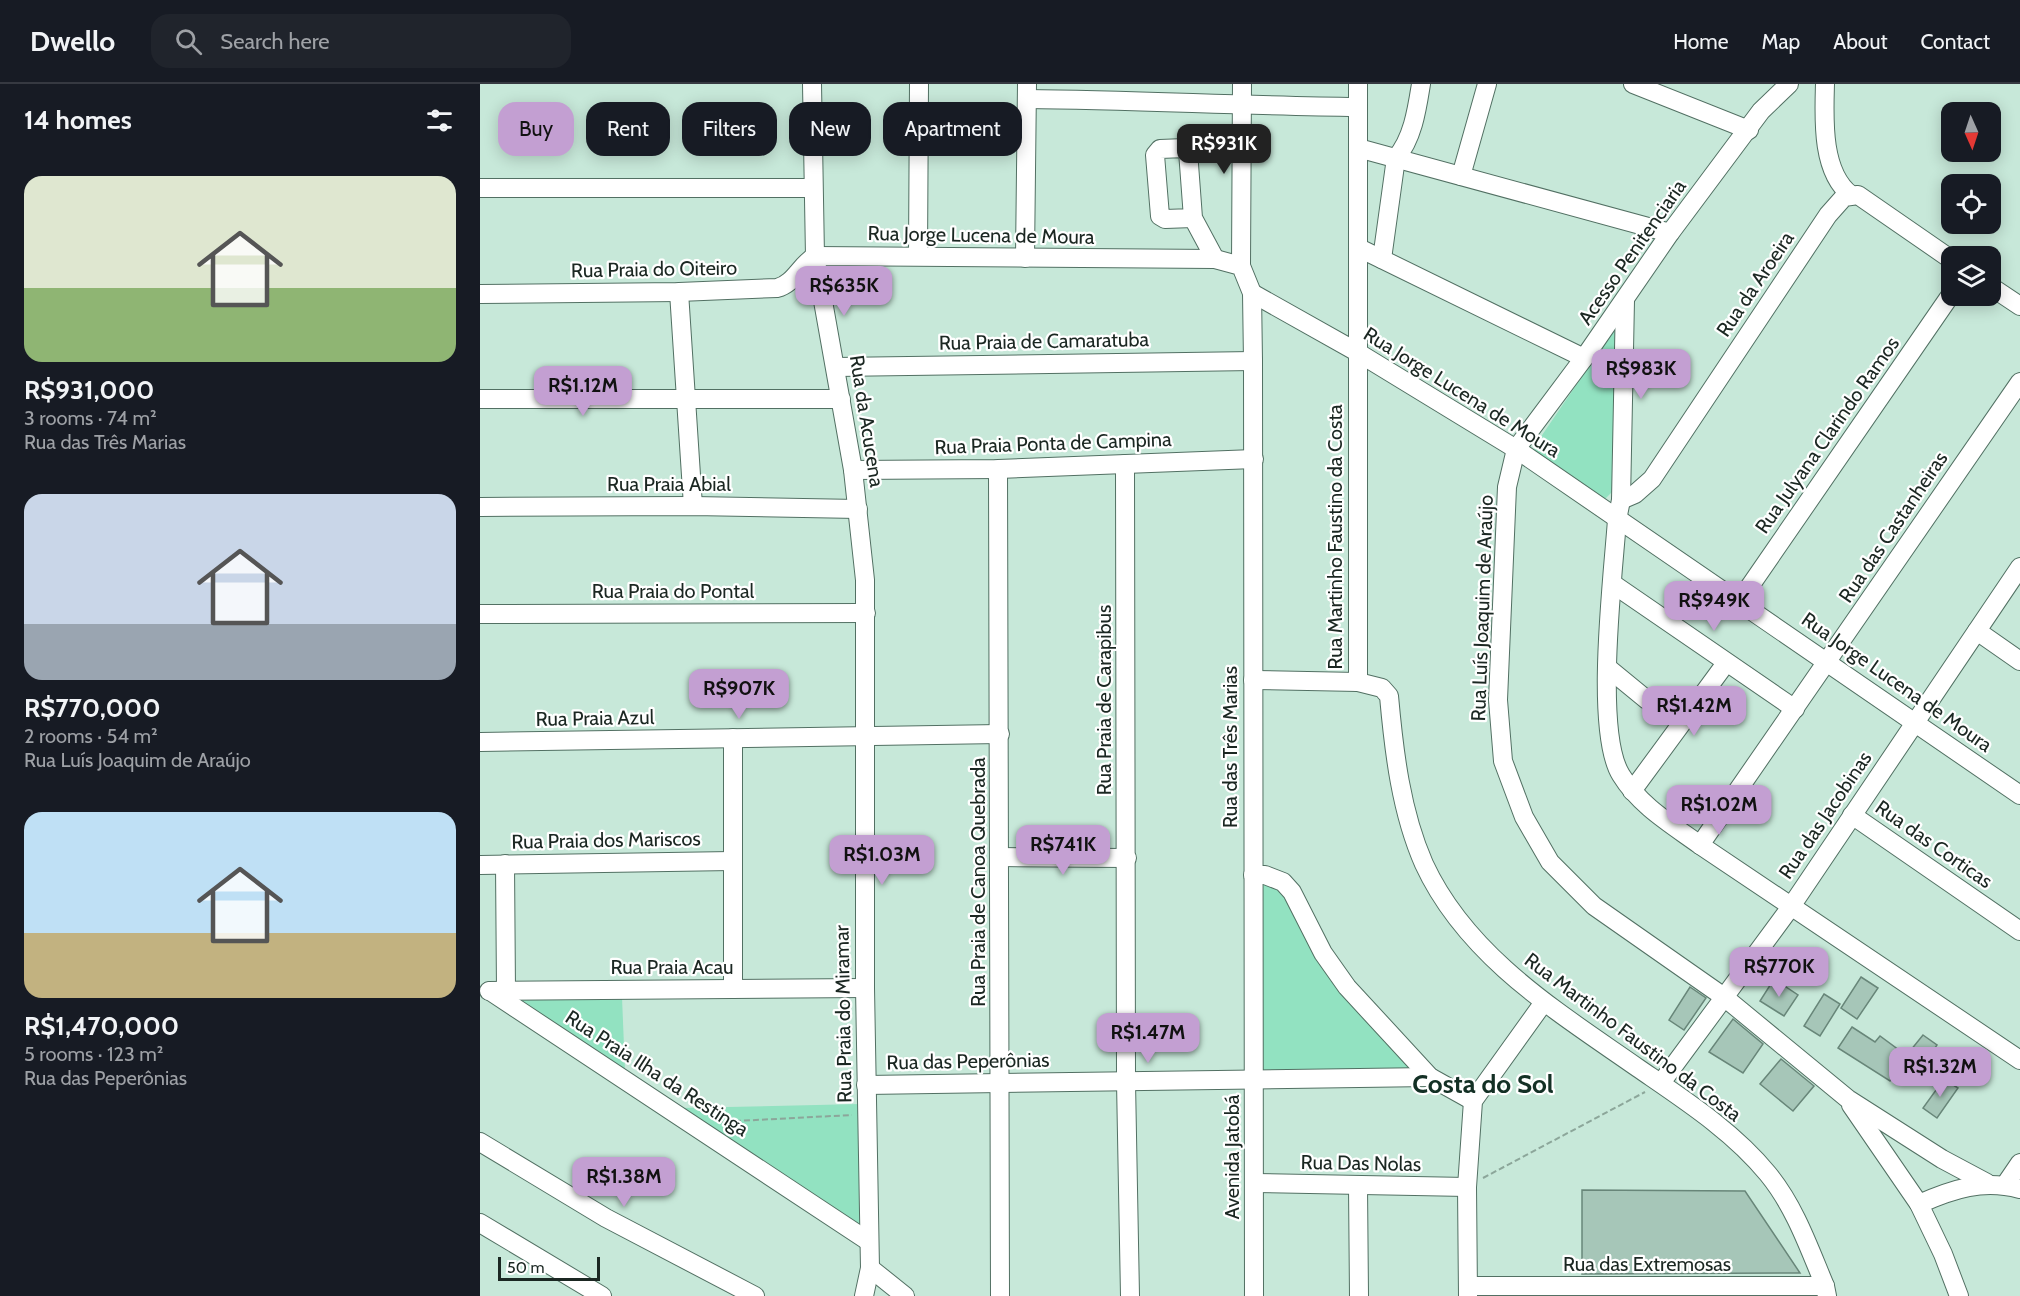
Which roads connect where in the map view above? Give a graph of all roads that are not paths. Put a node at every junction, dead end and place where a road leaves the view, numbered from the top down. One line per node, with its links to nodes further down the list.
1 (812, 84): 19 (street, Rua da Acucena)
2 (919, 84): 26 (street)
3 (1242, 84): 12 (street)
4 (1358, 84): 13 (street, Rua Martinho Faustino da Costa)
5 (1421, 84): 16 (street)
6 (1487, 84): 17 (street)
7 (1633, 84): 14 (street)
8 (1789, 84): 14 (street, Acesso Penitenciaria)
9 (1825, 84): 20 (street)
10 (1027, 92): 11 (street); 27 (street)
11 (1130, 92): 12 (street)
12 (1242, 106): 13 (street); 30 (street)
13 (1358, 107): 15 (street, Rua Martinho Faustino da Costa)
14 (1749, 130): 22 (street, Acesso Penitenciaria)
15 (1359, 148): 16 (street); 23 (street, Rua Martinho Faustino da Costa)
16 (1396, 158): 17 (street); 29 (street)
17 (1461, 176): 22 (street)
18 (480, 188): 19 (street)
19 (813, 188): 25 (street, Rua da Acucena)
20 (1851, 195): 24 (street); 51 (street, Rua da Aroeira)
21 (1193, 218): 28 (street)
22 (1670, 233): 35 (street, Acesso Penitenciaria)
23 (1359, 248): 29 (street); 38 (street, Rua Martinho Faustino da Costa)
24 (1941, 252)
25 (815, 256): 26 (street, Rua Jorge Lucena de Moura); 31 (street, Rua Praia do Oiteiro); 41 (street, Rua da Acucena)
26 (918, 256): 27 (street, Rua Jorge Lucena de Moura)
27 (1025, 258): 28 (street, Rua Jorge Lucena de Moura)
28 (1215, 259): 30 (street, Rua Jorge Lucena de Moura)
29 (1382, 259): 39 (street)
30 (1241, 266): 32 (street)
31 (679, 292): 34 (street, Rua Praia do Oiteiro); 44 (street)
32 (1252, 293): 38 (street, Rua Jorge Lucena de Moura); 40 (street, Rua das Três Marias)
33 (2001, 293): 37 (street)
34 (480, 294)
35 (1626, 300): 39 (street, Acesso Penitenciaria); 51 (street)
36 (1943, 306): 58 (street, Rua Julyana Clarindo Ramos)
37 (2020, 306)
38 (1357, 352): 46 (street, Rua Jorge Lucena de Moura); 67 (street, Rua Martinho Faustino da Costa)
39 (1584, 358): 46 (street, Acesso Penitenciaria)
40 (1253, 361): 41 (street, Rua Praia de Camaratuba); 47 (street, Rua das Três Marias)
41 (836, 367): 45 (street, Rua da Acucena)
42 (2020, 382): 63 (street, Rua das Castanheiras)
43 (480, 399): 44 (street)
44 (685, 399): 45 (street); 52 (street)
45 (841, 399): 50 (street, Rua da Acucena)
46 (1516, 450): 55 (street, Rua Jorge Lucena de Moura); 90 (street, Rua Luís Joaquim de Araújo)
47 (1254, 459): 48 (street, Rua Praia Ponta de Campina); 66 (street, Rua das Três Marias)
48 (1125, 464): 49 (street, Rua Praia Ponta de Campina); 80 (street, Rua Praia de Carapibus)
49 (998, 469): 50 (street, Rua Praia Ponta de Campina); 71 (street, Rua Praia de Canoa Quebrada)
50 (853, 470): 54 (street, Rua da Acucena)
51 (1621, 500): 55 (street)
52 (693, 506): 53 (street, Rua Praia Abial); 54 (street, Rua Praia Abial)
53 (480, 507)
54 (858, 509): 59 (street, Rua Praia do Miramar)
55 (1617, 520): 57 (street); 58 (street, Rua Jorge Lucena de Moura)
56 (2020, 567): 61 (street, Rua das Jacobinas)
57 (1612, 584): 64 (street); 65 (street)
58 (1739, 602): 63 (street, Rua Jorge Lucena de Moura)
59 (866, 613): 60 (street, Rua Praia do Pontal); 72 (street, Rua Praia do Miramar)
60 (480, 614)
61 (1977, 631): 62 (street); 70 (street, Rua das Jacobinas)
62 (2020, 661)
63 (1828, 662): 69 (street, Rua das Castanheiras); 70 (street, Rua Jorge Lucena de Moura)
64 (1726, 663): 69 (street); 75 (street)
65 (1608, 668): 68 (street); 75 (street)
66 (1252, 680): 67 (street); 84 (street, Rua das Três Marias)
67 (1358, 682): 91 (street, Rua Martinho Faustino da Costa)
68 (1647, 700)
69 (1795, 709): 78 (street, Rua das Castanheiras)
70 (1914, 722): 76 (street, Rua Jorge Lucena de Moura); 77 (street, Rua das Jacobinas)
71 (999, 734): 72 (street, Rua Praia Azul); 79 (street, Rua Praia de Canoa Quebrada)
72 (863, 736): 73 (street, Rua Praia Azul); 87 (street, Rua Praia do Miramar)
73 (734, 738): 74 (street, Rua Praia Azul); 81 (street)
74 (480, 742)
75 (1632, 790): 78 (street)
76 (2020, 795)
77 (1852, 815): 85 (street, Rua das Jacobinas); 86 (street, Rua das Corticas)
78 (1700, 844): 85 (street)
79 (1000, 857): 80 (street); 96 (street, Rua Praia de Canoa Quebrada)
80 (1127, 858): 95 (street, Rua Praia de Carapibus)
81 (732, 861): 82 (street, Rua Praia dos Mariscos); 88 (street)
82 (505, 864): 83 (street, Rua Praia dos Mariscos); 89 (street)
83 (480, 865)
84 (1253, 875): 93 (street); 94 (street, Avenida Jatobá)
85 (1790, 908): 90 (street, Rua das Jacobinas); 92 (street)
86 (2020, 931)
87 (865, 988): 88 (street, Rua Praia Acau); 98 (street, Rua Praia do Miramar)
88 (733, 989): 89 (street, Rua Praia Acau)
89 (492, 991): 109 (street, Rua Praia Ilha da Restinga)
90 (1724, 997): 97 (street, Rua das Jacobinas); 99 (street, Rua Luís Joaquim de Araújo)
91 (1544, 1002): 97 (street, Rua Martinho Faustino da Costa); 100 (street)
92 (2020, 1060)
93 (1431, 1077): 94 (street, Rua das Peperônias); 100 (street)
94 (1254, 1080): 95 (street, Rua das Peperônias); 103 (street, Avenida Jatobá)
95 (1126, 1082): 96 (street, Rua das Peperônias); 118 (street, Rua Praia de Carapibus)
96 (1001, 1083): 98 (street, Rua das Peperônias); 117 (street, Rua Praia de Canoa Quebrada)
97 (1661, 1083): 112 (street, Rua Martinho Faustino da Costa)
98 (866, 1085): 109 (street, Rua Praia do Miramar)
99 (1848, 1099): 105 (street, Rua Luís Joaquim de Araújo); 107 (street)
100 (1473, 1101): 106 (street)
101 (480, 1143): 114 (street)
102 (2020, 1163): 105 (street)
103 (1254, 1183): 104 (street, Rua Das Nolas); 119 (street, Avenida Jatobá)
104 (1358, 1185): 106 (street, Rua Das Nolas); 120 (street)
105 (2004, 1186): 107 (street)
106 (1467, 1187): 111 (street)
107 (1918, 1204): 121 (street)
108 (480, 1223): 113 (street)
109 (868, 1241): 110 (street, Rua Praia do Miramar)
110 (870, 1268): 115 (street, Rua Praia do Miramar); 116 (street)
111 (1468, 1291): 112 (street, Rua das Extremosas)
112 (1826, 1291)
113 (602, 1296)
114 (755, 1296)
115 (864, 1296)
116 (905, 1296)
117 (1000, 1296)
118 (1130, 1296)
119 (1254, 1296)
120 (1359, 1296)
121 (1959, 1296)

